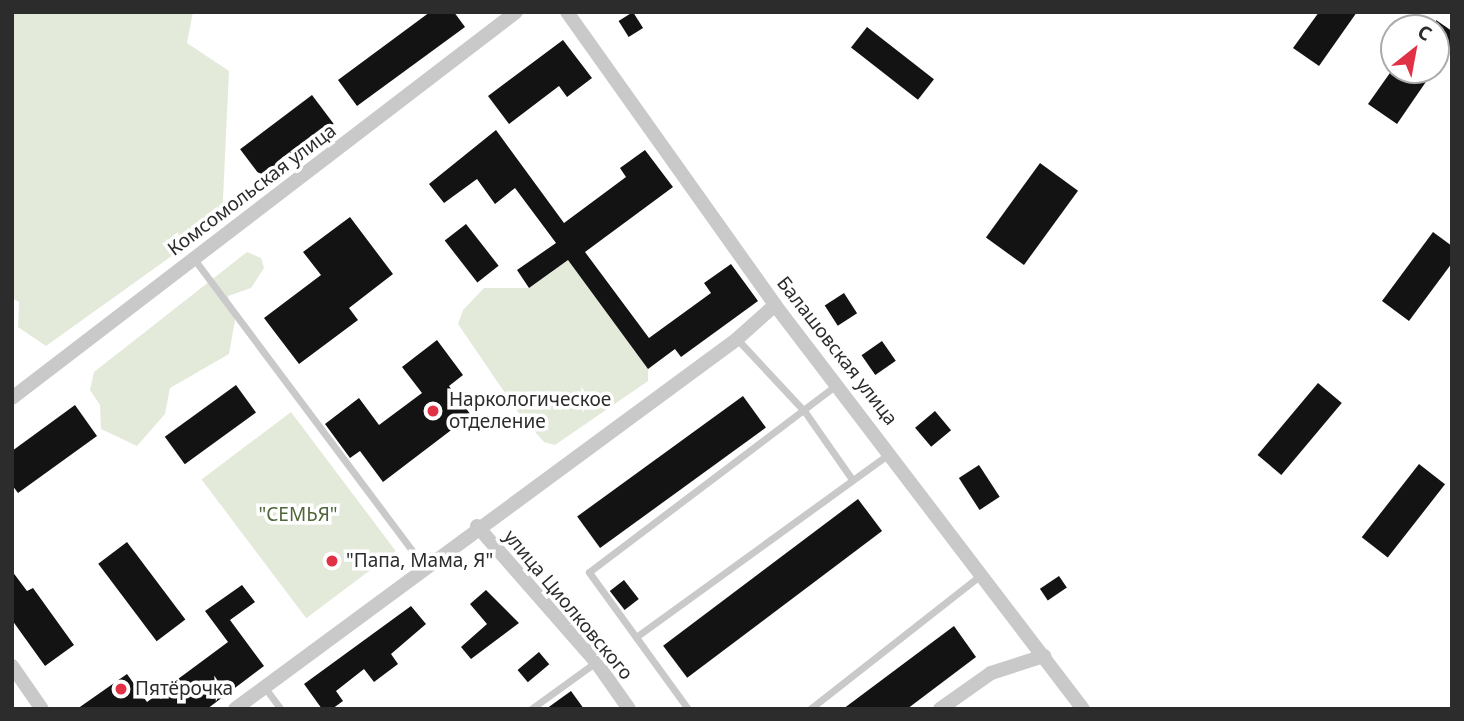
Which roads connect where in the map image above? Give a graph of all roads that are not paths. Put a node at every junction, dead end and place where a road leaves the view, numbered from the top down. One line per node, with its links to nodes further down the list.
1 (516, 12): 3 (street, Комсомольская улица)
2 (567, 12): 4 (street, Балашовская улица)
3 (194, 259): 7 (street, Комсомольская улица); 12 (lane)
4 (775, 305): 5 (street); 6 (street, Балашовская улица)
5 (737, 339): 8 (lane); 11 (street)
6 (838, 383): 8 (lane); 9 (street, Балашовская улица)
7 (12, 398)
8 (805, 412): 10 (lane); 14 (lane)
9 (891, 453): 10 (lane); 13 (street, Балашовская улица)
10 (851, 478): 14 (lane)
11 (477, 526): 12 (street); 16 (street, улица Циолковского)
12 (424, 567): 18 (street)
13 (982, 575): 15 (street, Балашовская улица); 25 (lane)
14 (636, 637): 24 (lane)
15 (1044, 656): 26 (street); 27 (street, Балашовская улица)
16 (596, 662): 22 (lane); 23 (street, улица Циолковского)
17 (12, 666): 19 (street)
18 (265, 688): 20 (street); 21 (lane)
19 (42, 709)
20 (235, 709)
21 (281, 709)
22 (531, 709)
23 (629, 709)
24 (688, 709)
25 (810, 709)
26 (940, 709)
27 (1083, 709)

